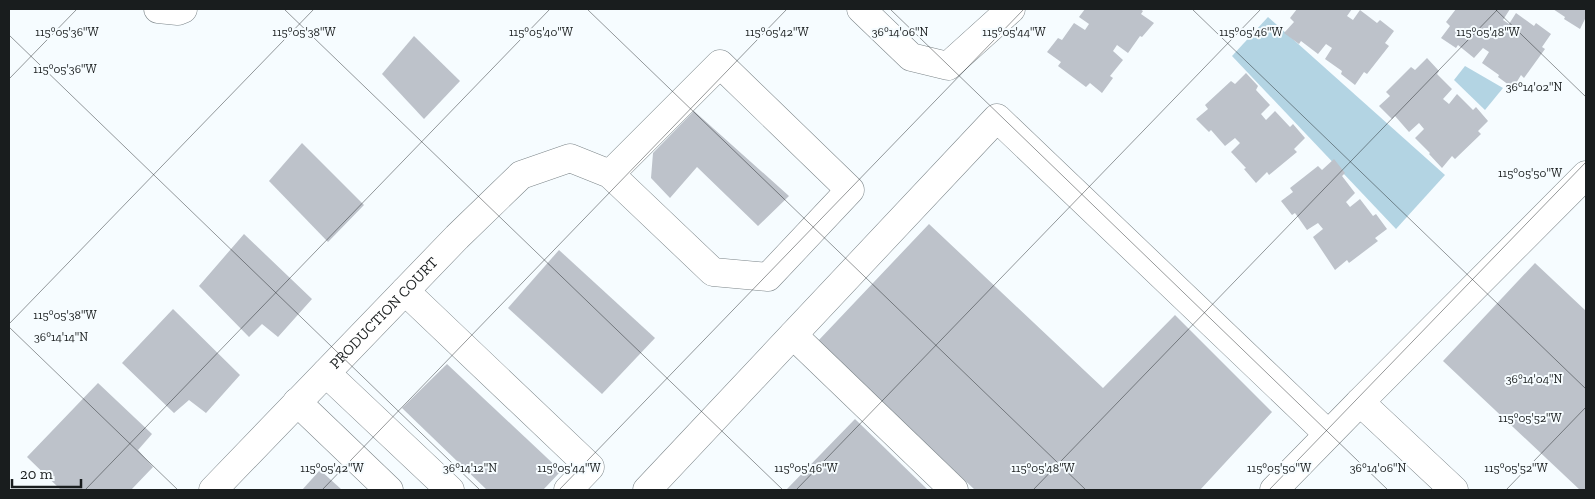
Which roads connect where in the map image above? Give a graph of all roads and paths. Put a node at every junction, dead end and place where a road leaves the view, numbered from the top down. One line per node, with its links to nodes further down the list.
1 (861, 9): 2 (street)
2 (1011, 9)
3 (610, 174): 3 (street); 5 (street, PRODUCTION COURT)
4 (1586, 175): 9 (street)
5 (405, 291): 7 (street, PRODUCTION COURT); 14 (street)
6 (792, 335): 10 (street); 15 (street); 16 (street)
7 (326, 373): 8 (street, PRODUCTION COURT); 13 (street)
8 (297, 402): 11 (street, PRODUCTION COURT); 12 (street)
9 (1360, 402): 10 (street); 18 (street)
10 (1328, 434): 17 (street)
11 (213, 490)
12 (389, 490)
13 (450, 490)
14 (568, 490)
15 (647, 490)
16 (954, 490)
17 (1274, 490)
18 (1454, 490)

